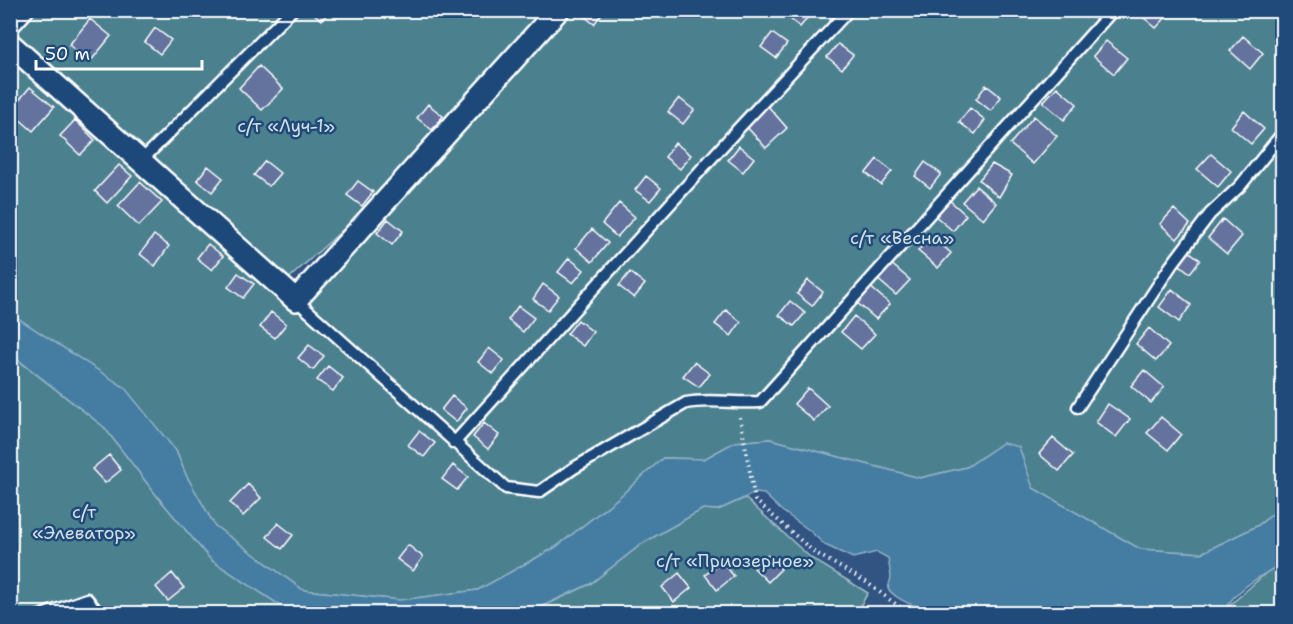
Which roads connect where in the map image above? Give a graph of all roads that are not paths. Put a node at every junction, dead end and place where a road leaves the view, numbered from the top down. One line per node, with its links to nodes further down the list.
1 (29, 10): 8 (lane)
2 (292, 10): 11 (lane)
3 (558, 10): 12 (street)
4 (849, 10): 14 (lane)
5 (1113, 10): 14 (lane)
6 (1276, 10): 7 (lane)
7 (1282, 14)
8 (10, 31)
9 (10, 44): 11 (street)
10 (1282, 134): 13 (lane)
11 (140, 162): 12 (street)
12 (296, 300): 14 (lane)
13 (1078, 407)
14 (454, 443)
15 (45, 614): 16 (lane)
16 (99, 614)

